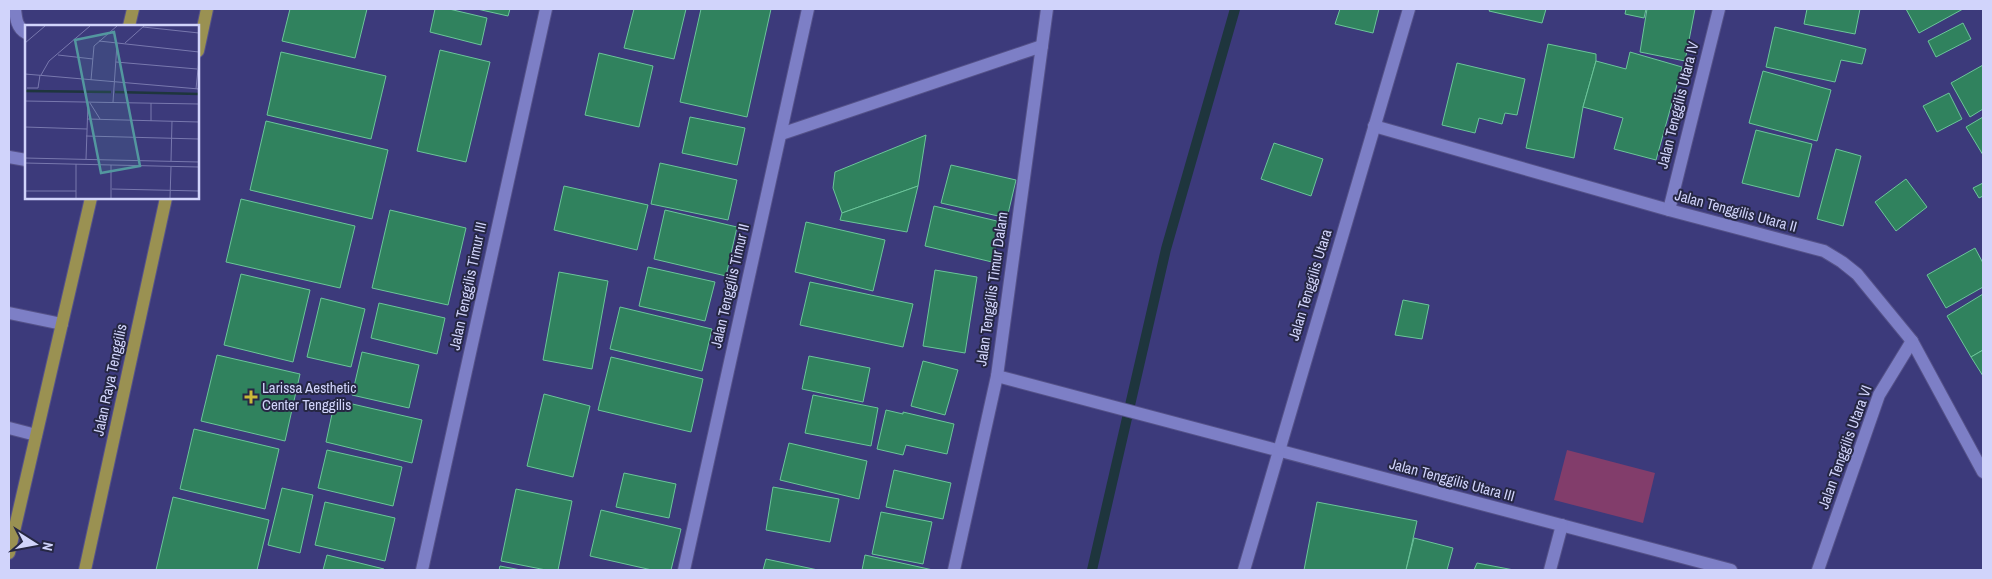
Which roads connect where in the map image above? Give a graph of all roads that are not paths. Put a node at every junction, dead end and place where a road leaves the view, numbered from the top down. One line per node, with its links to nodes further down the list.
1 (15, 9): 10 (street)
2 (133, 9): 9 (main road)
3 (207, 9): 11 (main road)
4 (546, 9): 31 (street, Jalan Tenggilis Timur III)
5 (808, 9): 14 (street, Jalan Tenggilis Timur II)
6 (1047, 9): 12 (street, Jalan Tenggilis Timur Dalam)
7 (1409, 9): 13 (street, Jalan Tenggilis Utara)
8 (1719, 9): 19 (street, Jalan Tenggilis Utara IV)
9 (129, 25)
10 (25, 32)
11 (199, 46)
12 (1042, 46): 14 (street); 23 (street, Jalan Tenggilis Timur Dalam)
13 (1374, 126): 19 (street, Jalan Tenggilis Utara II); 26 (street, Jalan Tenggilis Utara)
14 (781, 134): 32 (street, Jalan Tenggilis Timur II)
15 (9, 157): 16 (street)
16 (25, 160)
17 (91, 199): 21 (main road)
18 (166, 199): 30 (main road, Jalan Raya Tenggilis)
19 (1669, 210): 22 (street, Jalan Tenggilis Utara II)
20 (9, 313): 21 (street)
21 (62, 324): 25 (main road)
22 (1912, 341): 27 (street, Jalan Tenggilis Utara II); 37 (street, Jalan Tenggilis Utara VI)
23 (997, 376): 26 (street, Jalan Tenggilis Utara III); 33 (street, Jalan Tenggilis Timur Dalam)
24 (9, 428): 25 (street)
25 (36, 435): 29 (main road)
26 (1278, 450): 28 (street, Jalan Tenggilis Utara III); 34 (street, Jalan Tenggilis Utara)
27 (1983, 472)
28 (1562, 525): 35 (street); 36 (street, Jalan Tenggilis Utara III)
29 (9, 554)
30 (86, 570)
31 (422, 570)
32 (684, 570)
33 (954, 570)
34 (1244, 570)
35 (1550, 570)
36 (1731, 570)
37 (1818, 570)

